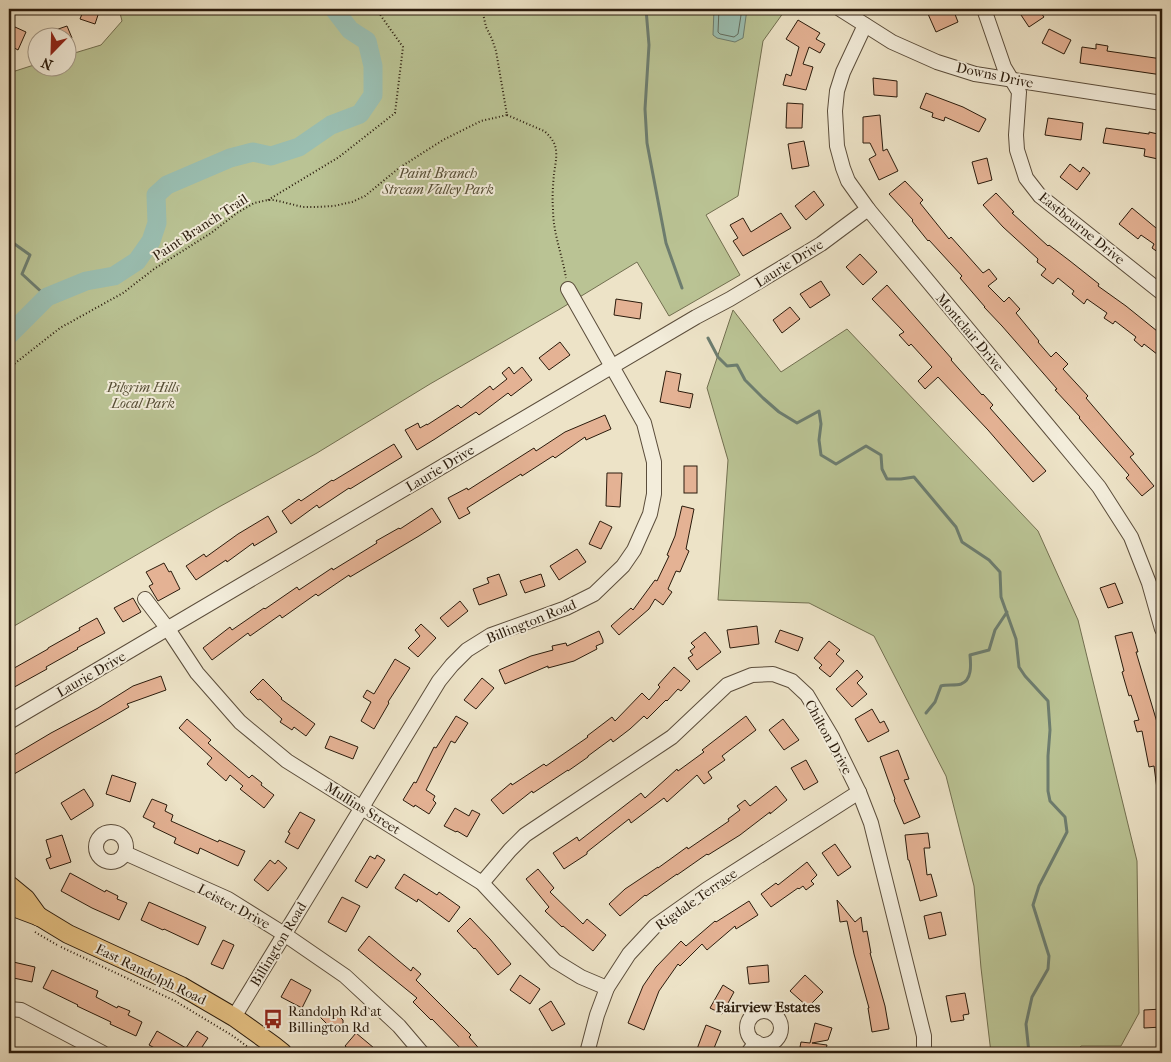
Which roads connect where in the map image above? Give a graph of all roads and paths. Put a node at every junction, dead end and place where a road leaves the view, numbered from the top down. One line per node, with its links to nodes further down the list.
1 (376, 9): 9 (path)
2 (482, 9): 8 (path)
3 (840, 9): 5 (street, Downs Drive)
4 (984, 9): 6 (street, Eastbourne Drive)
5 (865, 25): 6 (street, Downs Drive); 10 (street, Montclair Drive)
6 (1012, 80): 7 (street, Downs Drive); 12 (street, Eastbourne Drive)
7 (1162, 103)
8 (507, 115): 9 (path, Paint Branch Trail); 11 (path)
9 (268, 200): 14 (path, Paint Branch Trail)
10 (868, 209): 13 (street, Laurie Drive); 15 (street, Montclair Drive)
11 (568, 288): 13 (street, Billington Road)
12 (1162, 293)
13 (613, 366): 17 (street, Laurie Drive); 21 (street, Billington Road)
14 (9, 368)
15 (1156, 581): 18 (street, Montclair Drive)
16 (145, 599): 17 (street, Mullins Street)
17 (168, 629): 19 (street, Laurie Drive); 21 (street, Mullins Street)
18 (1162, 629)
19 (9, 722)
20 (859, 792): 23 (street, Chilton Drive); 28 (street, Rigdale Terrace); 36 (street, Chilton Drive)
21 (361, 807): 23 (street, Mullins Street); 27 (street, Billington Road)
22 (125, 853): 27 (street, Leister Drive)
23 (482, 883): 28 (street, Mullins Street)
24 (9, 885): 26 (main road, East Randolph Road)
25 (9, 901): 26 (main road, East Randolph Road)
26 (37, 924): 30 (main road, East Randolph Road); 32 (path)
27 (284, 934): 30 (street, Billington Road); 34 (street, Leister Drive)
28 (607, 988): 35 (street, Rigdale Terrace)
29 (9, 1009): 31 (street)
30 (234, 1017): 33 (main road, East Randolph Road)
31 (103, 1053)
32 (256, 1053)
33 (283, 1053)
34 (422, 1053)
35 (587, 1053)
36 (924, 1053)

